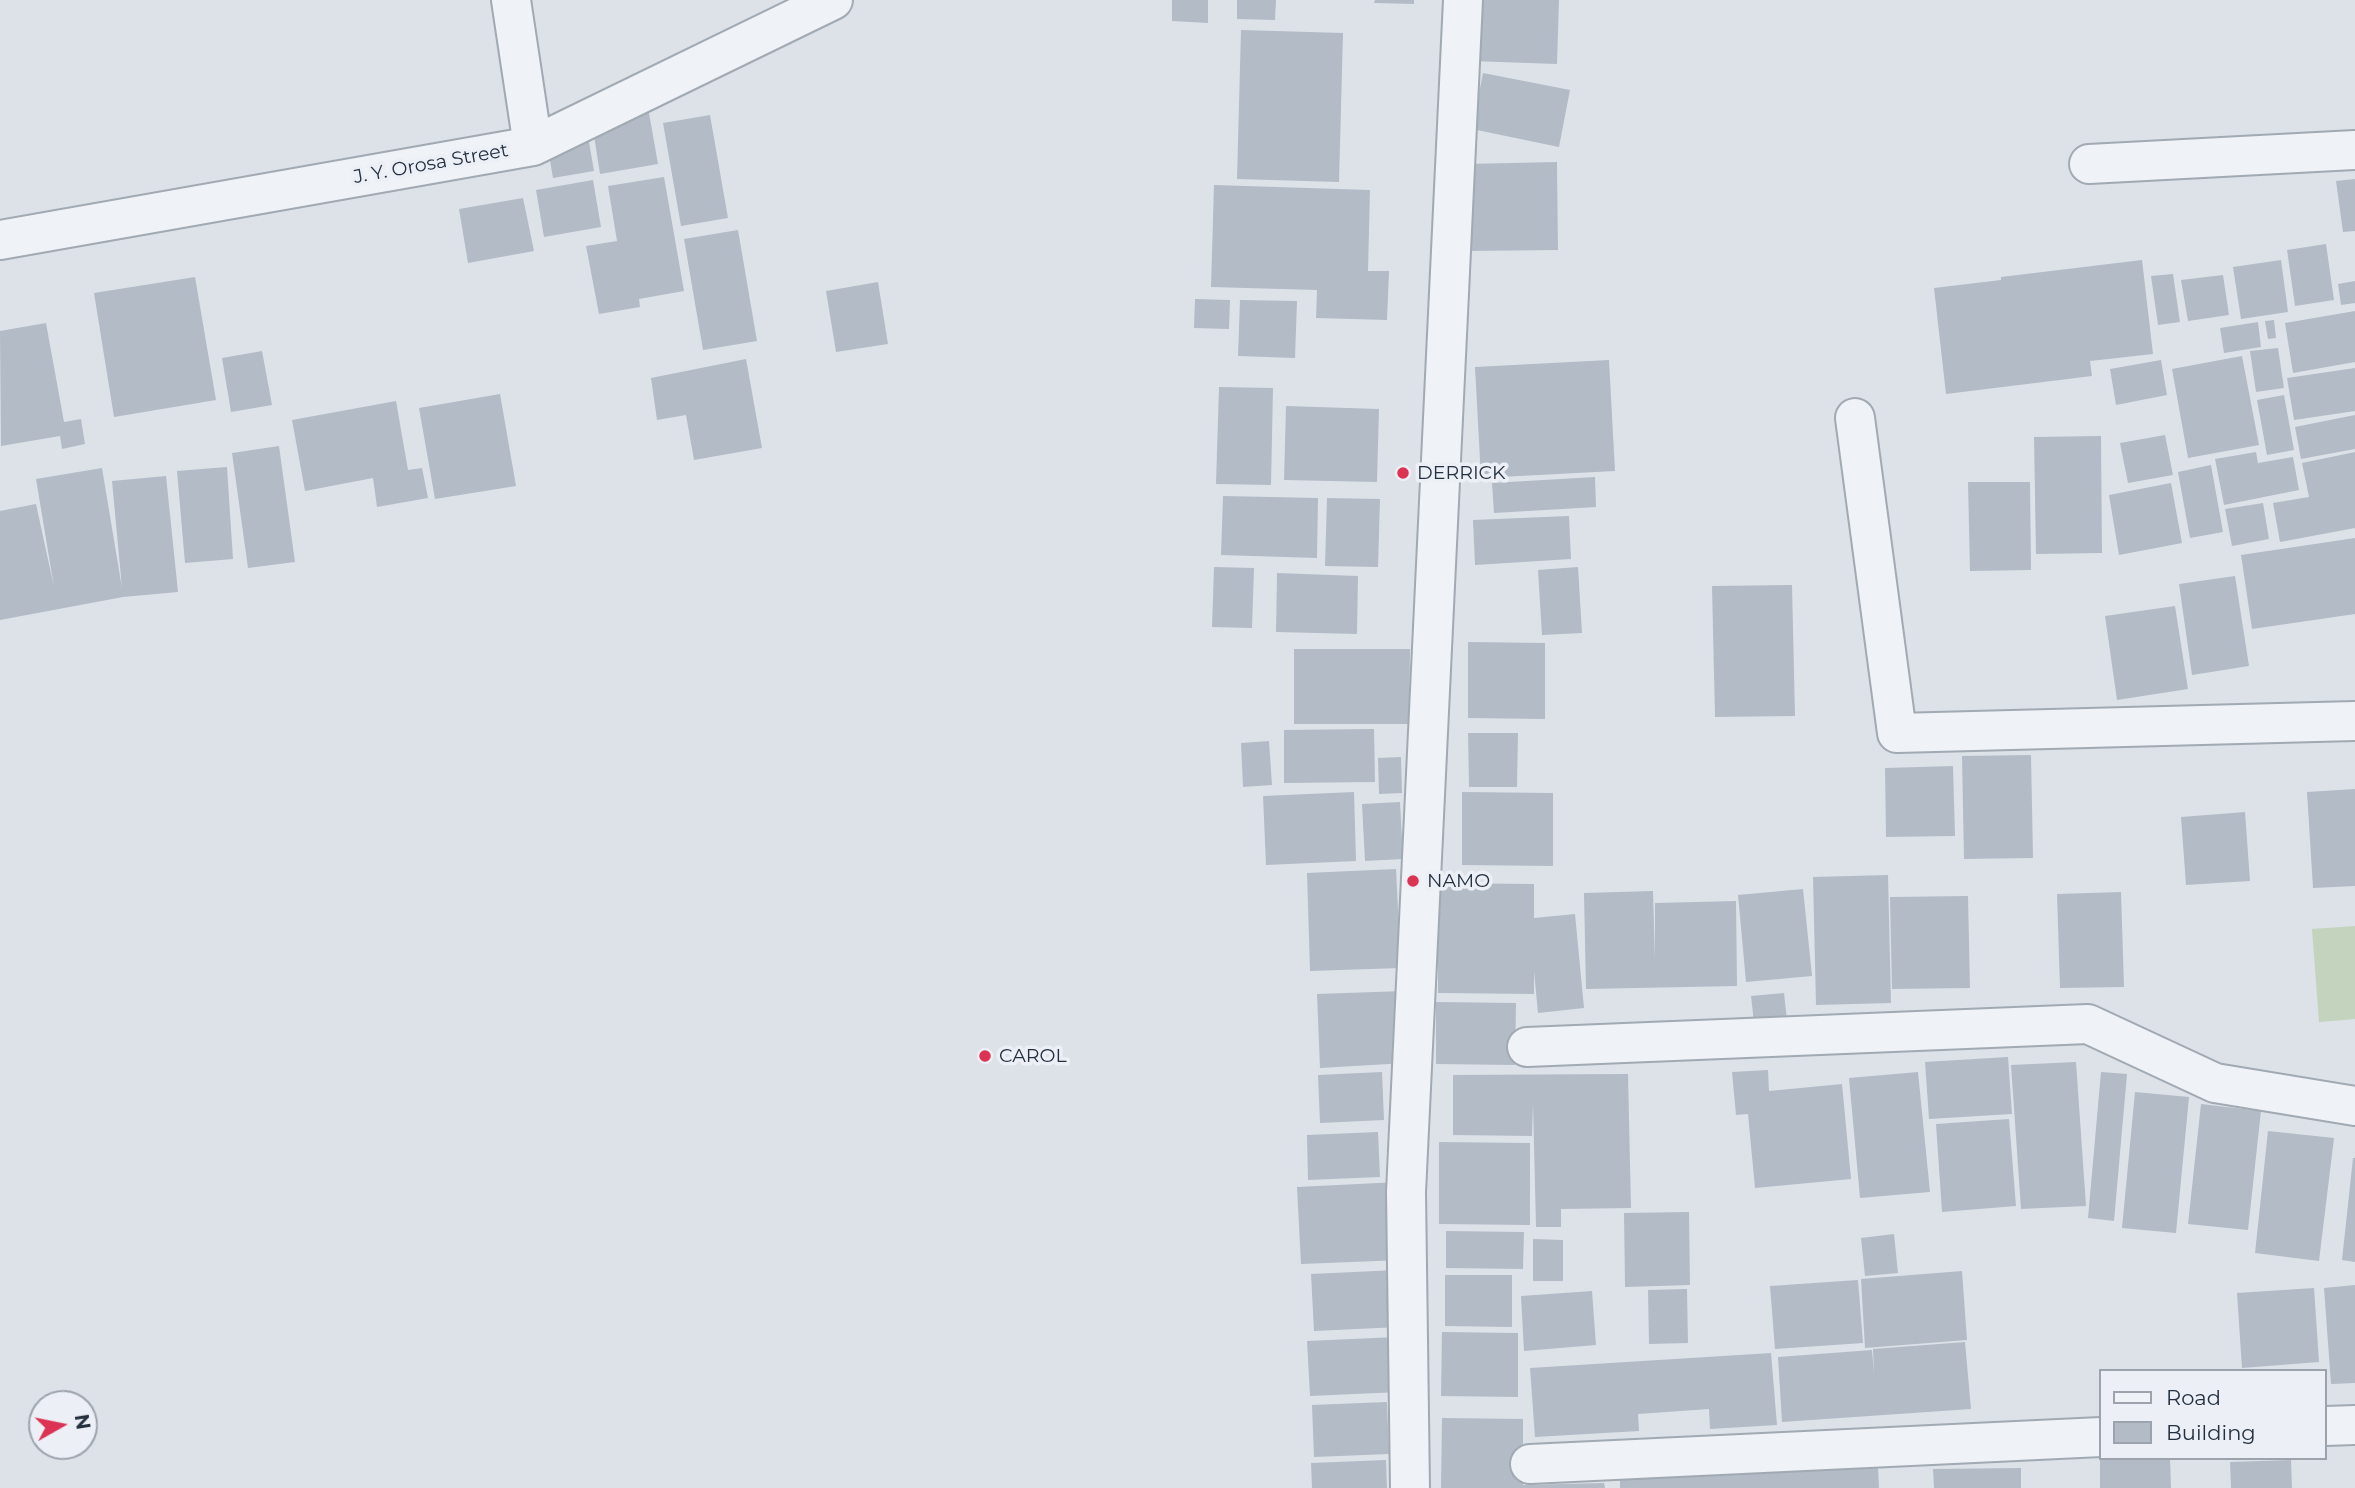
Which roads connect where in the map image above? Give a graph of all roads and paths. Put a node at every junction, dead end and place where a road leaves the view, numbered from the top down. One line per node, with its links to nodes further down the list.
1 (512, 0): 4 (street)
2 (833, 0): 4 (street, J. Y. Orosa Street)
3 (1463, 0): 16 (street)
4 (533, 146): 7 (street, J. Y. Orosa Street)
5 (2355, 150): 6 (street)
6 (2089, 164)
7 (0, 240)
8 (1855, 418): 9 (street)
9 (2355, 720)
10 (1527, 1046): 11 (street)
11 (2355, 1106)
12 (2355, 1425): 13 (street)
13 (2327, 1426)
14 (2100, 1437): 15 (street)
15 (1530, 1464)
16 (1410, 1488)

